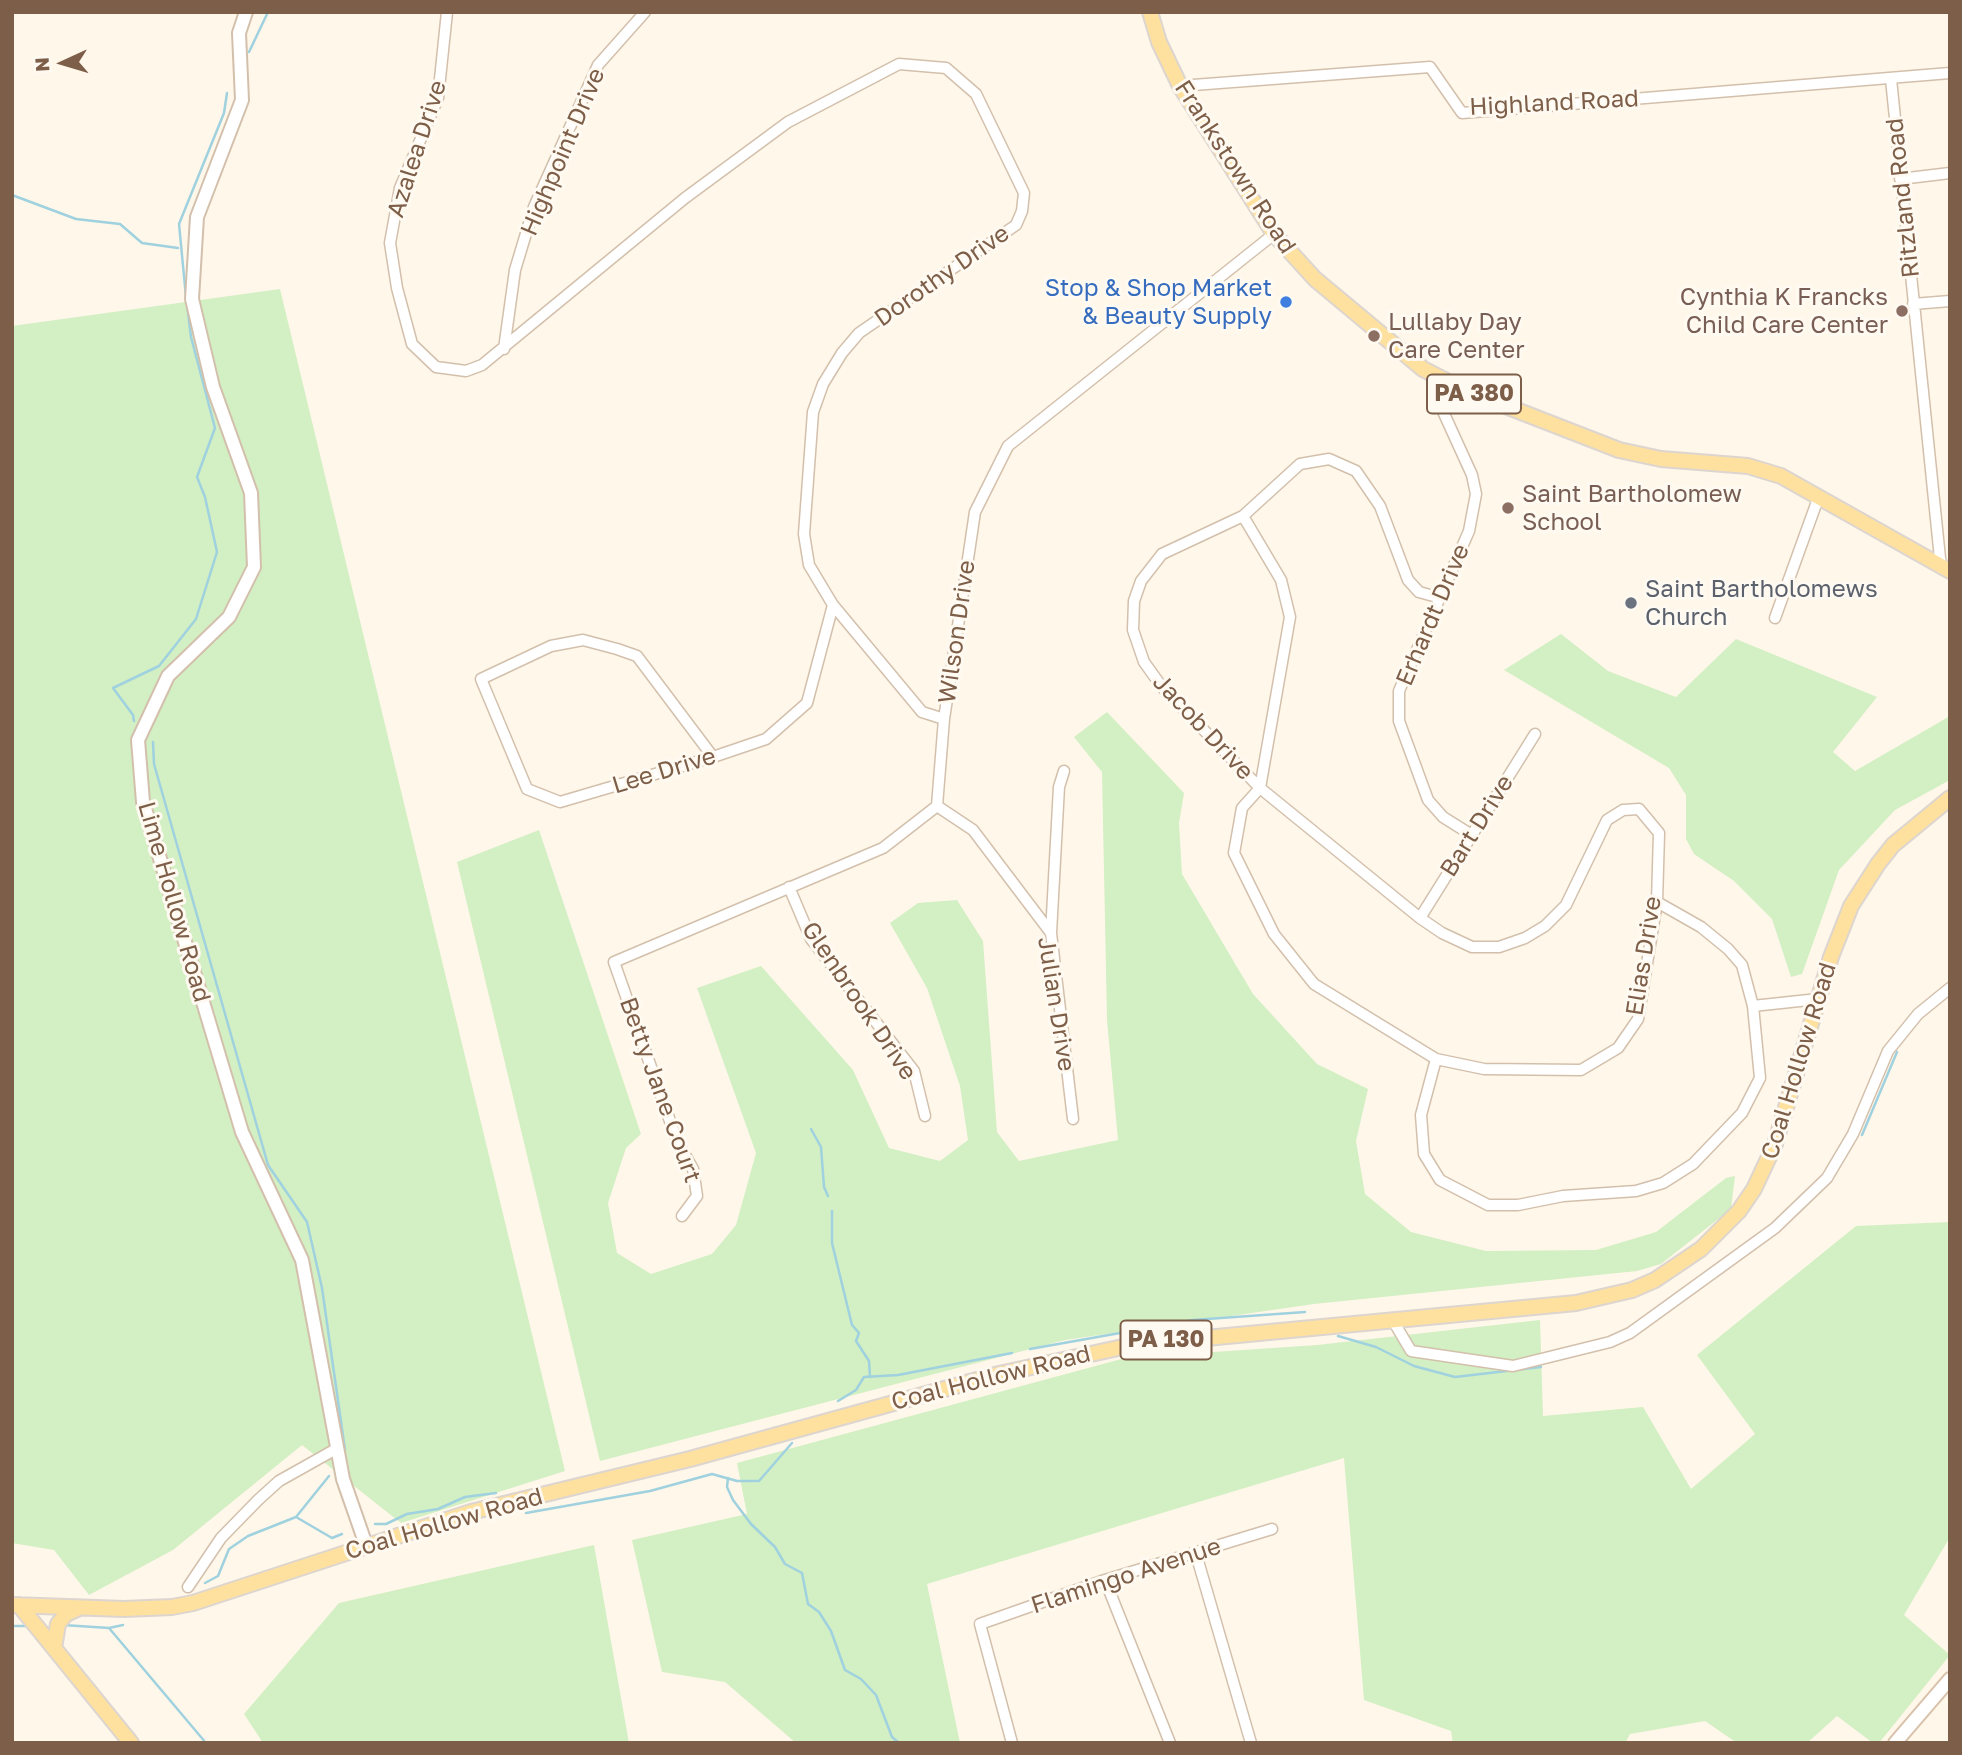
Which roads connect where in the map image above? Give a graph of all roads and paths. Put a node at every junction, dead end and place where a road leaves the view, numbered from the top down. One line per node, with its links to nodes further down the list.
1 (246, 12): 41 (street, Lime Hollow Road)
2 (447, 12): 13 (street, Azalea Drive)
3 (1150, 12): 7 (main road, Frankstown Road / PA 380)
4 (641, 13): 13 (street, Highpoint Drive)
5 (1950, 74): 6 (street, Highland Road)
6 (1891, 79): 7 (street, Highland Road); 9 (street, Ritzland Road)
7 (1180, 86): 10 (main road, Frankstown Road / PA 380)
8 (1950, 173): 9 (street)
9 (1900, 179): 12 (street, Ritzland Road)
10 (1274, 234): 14 (main road, Frankstown Road / PA 380); 21 (street, Wilson Drive)
11 (1950, 300): 12 (street)
12 (1913, 304): 17 (street, Ritzland Road)
13 (504, 349): 19 (street, Dorothy Drive)
14 (1437, 378): 15 (main road, Frankstown Road / PA 380); 18 (street, Erhardt Drive)
15 (1819, 496): 17 (main road, Frankstown Road / PA 380); 20 (street)
16 (1243, 516): 18 (street, Jacob Drive); 25 (street); 25 (street, Jacob Drive)
17 (1945, 570)
18 (1437, 597): 28 (street, Erhardt Drive)
19 (834, 605): 21 (street, Dorothy Drive); 23 (street, Lee Drive)
20 (1775, 618)
21 (944, 719): 27 (street, Wilson Drive)
22 (1535, 734): 28 (street, Bart Drive)
23 (713, 757): 23 (street, Lee Drive)
24 (1064, 771): 32 (street)
25 (1260, 788): 31 (street, Elias Drive); 36 (street, Elias Drive)
26 (1950, 798): 34 (main road, Coal Hollow Road / PA 130)
27 (937, 806): 29 (street); 32 (street, Julian Drive)
28 (1470, 834): 31 (street, Bart Drive)
29 (789, 887): 37 (street, Glenbrook Drive); 39 (street, Betty Jane Court)
30 (1657, 902): 31 (street, Elias Drive); 35 (street); 36 (street, Elias Drive)
31 (1420, 918)
32 (1051, 933): 38 (street, Julian Drive)
33 (1950, 988): 40 (street)
34 (1818, 999): 35 (street); 40 (main road, Coal Hollow Road / PA 130)
35 (1753, 1006): 36 (street)
36 (1436, 1059)
37 (925, 1116)
38 (1073, 1119)
39 (682, 1216)
40 (1392, 1318): 43 (main road, Coal Hollow Road / PA 130)
41 (336, 1449): 43 (street, Lime Hollow Road); 46 (street)
42 (1272, 1529): 44 (street, Flamingo Avenue)
43 (366, 1545): 48 (main road, Coal Hollow Road / PA 130)
44 (1196, 1554): 45 (street, Flamingo Avenue); 54 (street)
45 (1105, 1580): 52 (street, Flamingo Avenue); 53 (street)
46 (188, 1587)
47 (14, 1602): 48 (main road, Coal Hollow Road / PA 130); 49 (main road)
48 (79, 1607): 49 (main road)
49 (54, 1648): 51 (main road)
50 (1950, 1679): 55 (street)
51 (131, 1743)
52 (1012, 1743)
53 (1170, 1743)
54 (1251, 1743)
55 (1895, 1743)

